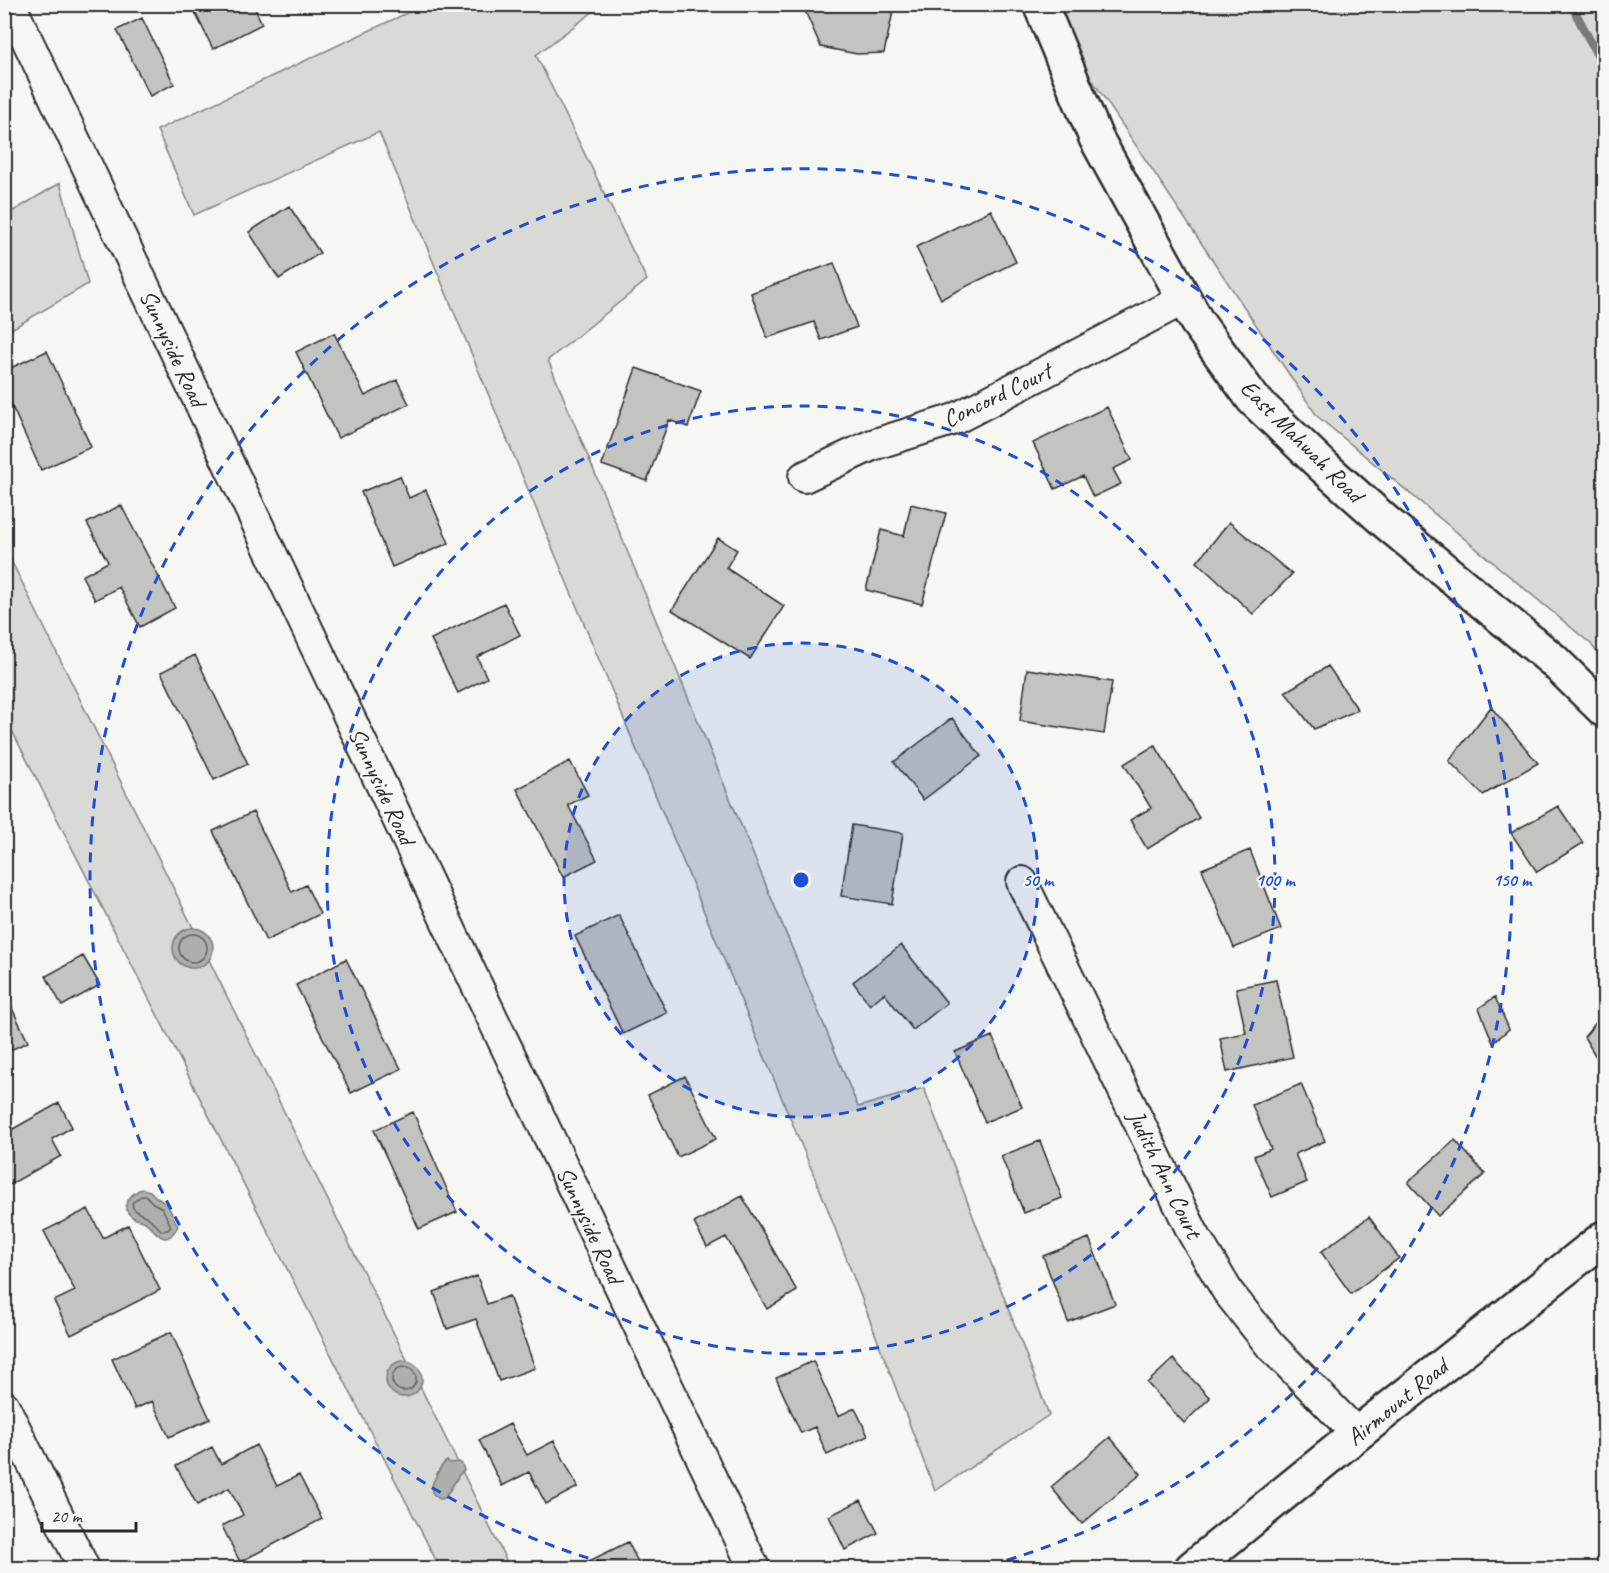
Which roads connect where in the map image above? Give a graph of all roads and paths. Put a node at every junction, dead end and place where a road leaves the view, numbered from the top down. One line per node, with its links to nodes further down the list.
1 (10, 4): 11 (street, Sunnyside Road)
2 (1040, 4): 3 (street, East Mahwah Road)
3 (1184, 299): 4 (street, Concord Court); 5 (street, East Mahwah Road)
4 (804, 477)
5 (1605, 710)
6 (1022, 882): 9 (street, Judith Ann Court)
7 (1605, 1238): 9 (street, Airmount Road)
8 (4, 1406): 10 (street)
9 (1357, 1434): 12 (street, Airmount Road)
10 (84, 1569)
11 (754, 1569)
12 (1192, 1569)

